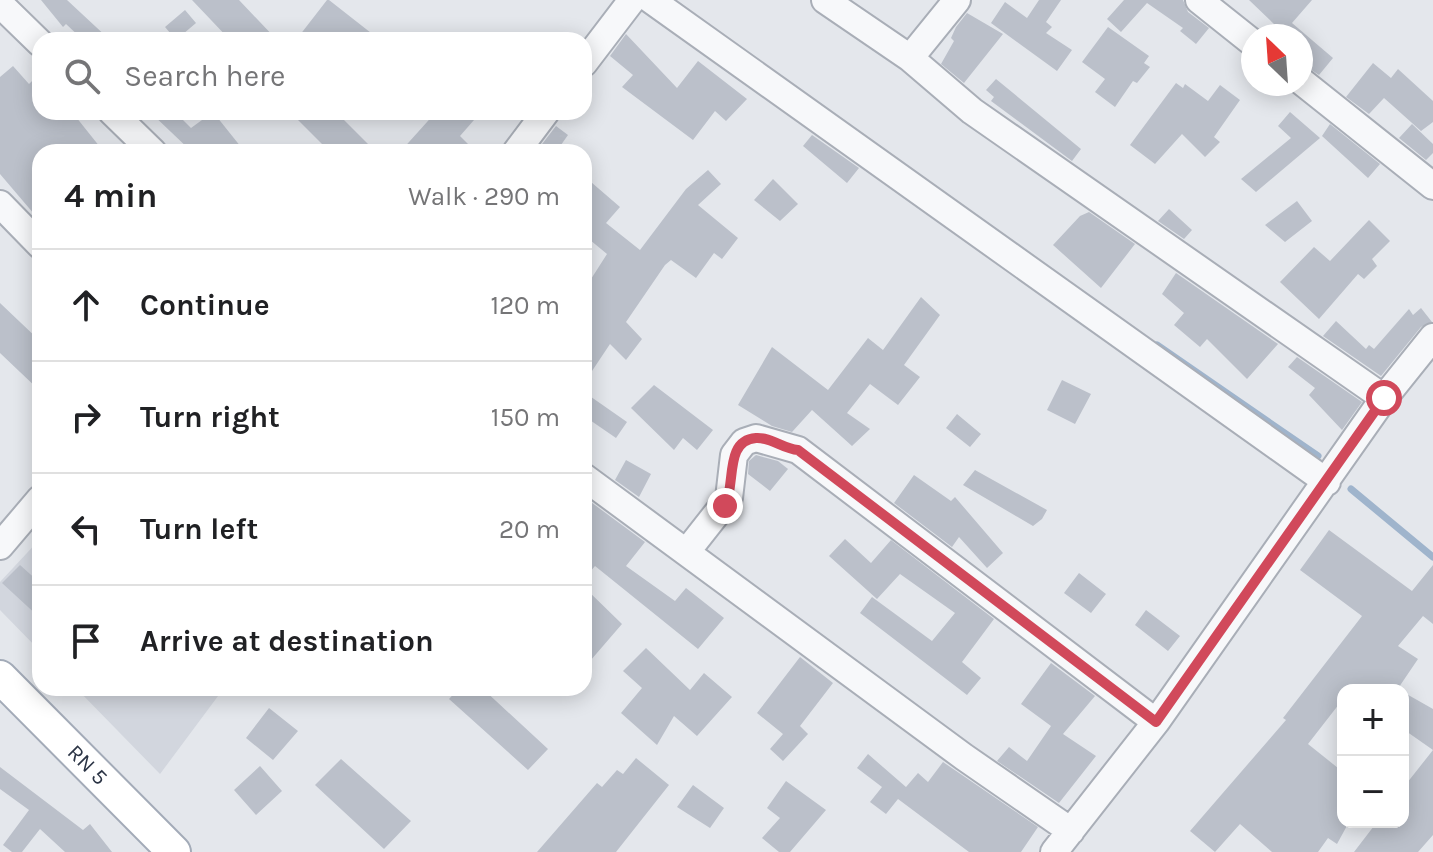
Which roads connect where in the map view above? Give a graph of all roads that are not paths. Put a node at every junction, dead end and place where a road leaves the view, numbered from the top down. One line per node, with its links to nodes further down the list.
1 (632, 0): 9 (street)
2 (651, 0): 21 (street)
3 (825, 0): 10 (street)
4 (957, 0): 10 (street)
5 (1199, 0): 7 (street)
6 (0, 4): 8 (street)
7 (1241, 33)
8 (32, 35)
9 (592, 52)
10 (910, 58): 20 (street)
11 (1313, 91): 16 (street)
12 (120, 120): 14 (street)
13 (540, 120): 15 (street)
14 (145, 144)
15 (522, 144)
16 (1433, 186)
17 (0, 204): 18 (street)
18 (32, 237)
19 (1433, 337): 20 (street)
20 (1384, 398): 21 (street)
21 (1327, 482): 27 (street)
22 (592, 483): 25 (street)
23 (32, 508): 24 (street)
24 (0, 546)
25 (688, 550): 27 (street); 28 (street)
26 (4, 691): 29 (main road, RN 5 / RN 5)
27 (1156, 722): 28 (street)
28 (1071, 831): 30 (street)
29 (174, 852)
30 (1054, 852)

